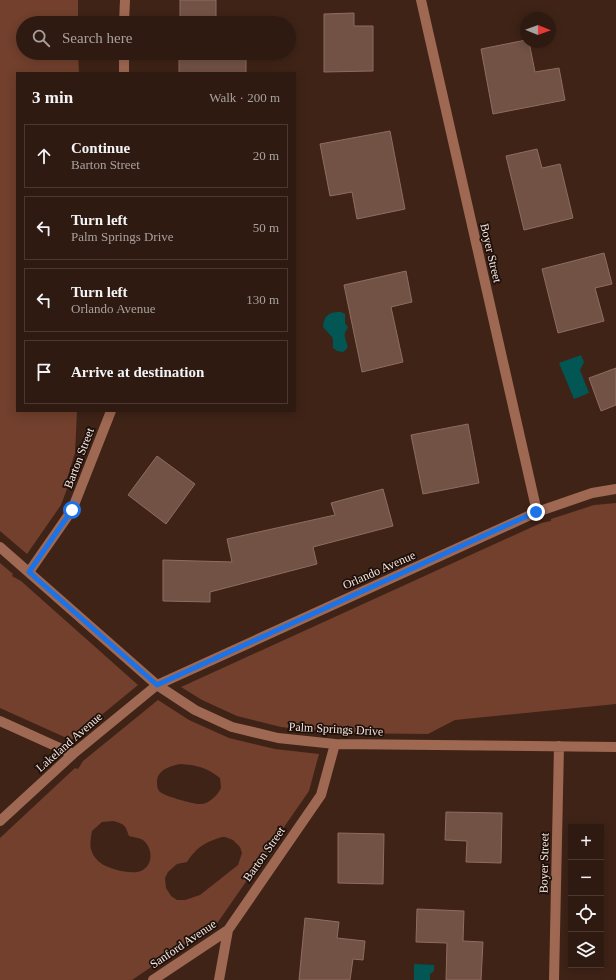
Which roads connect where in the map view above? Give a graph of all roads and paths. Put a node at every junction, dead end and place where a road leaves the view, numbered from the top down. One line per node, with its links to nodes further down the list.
1 (125, 0): 3 (street)
2 (420, 0): 8 (street, Boyer Street)
3 (124, 16)
4 (124, 60): 5 (street)
5 (124, 72)
6 (111, 412): 10 (street, Barton Street)
7 (616, 489): 8 (street, Orlando Avenue)
8 (536, 512): 11 (street, Orlando Avenue)
9 (0, 547): 10 (street, Palm Springs Drive)
10 (29, 572): 11 (street, Palm Springs Drive)
11 (157, 685): 13 (street, Palm Springs Drive); 16 (street, Lakeland Avenue)
12 (0, 721): 16 (street)
13 (335, 744): 14 (street, Palm Springs Drive); 18 (street, Barton Street)
14 (559, 746): 15 (street, Palm Springs Drive); 21 (street, Boyer Street)
15 (616, 747)
16 (73, 754): 17 (street, Lakeland Avenue)
17 (0, 821)
18 (228, 930): 19 (street, Sanford Avenue); 20 (street, Barton Street)
19 (153, 980)
20 (219, 980)
21 (554, 980)

